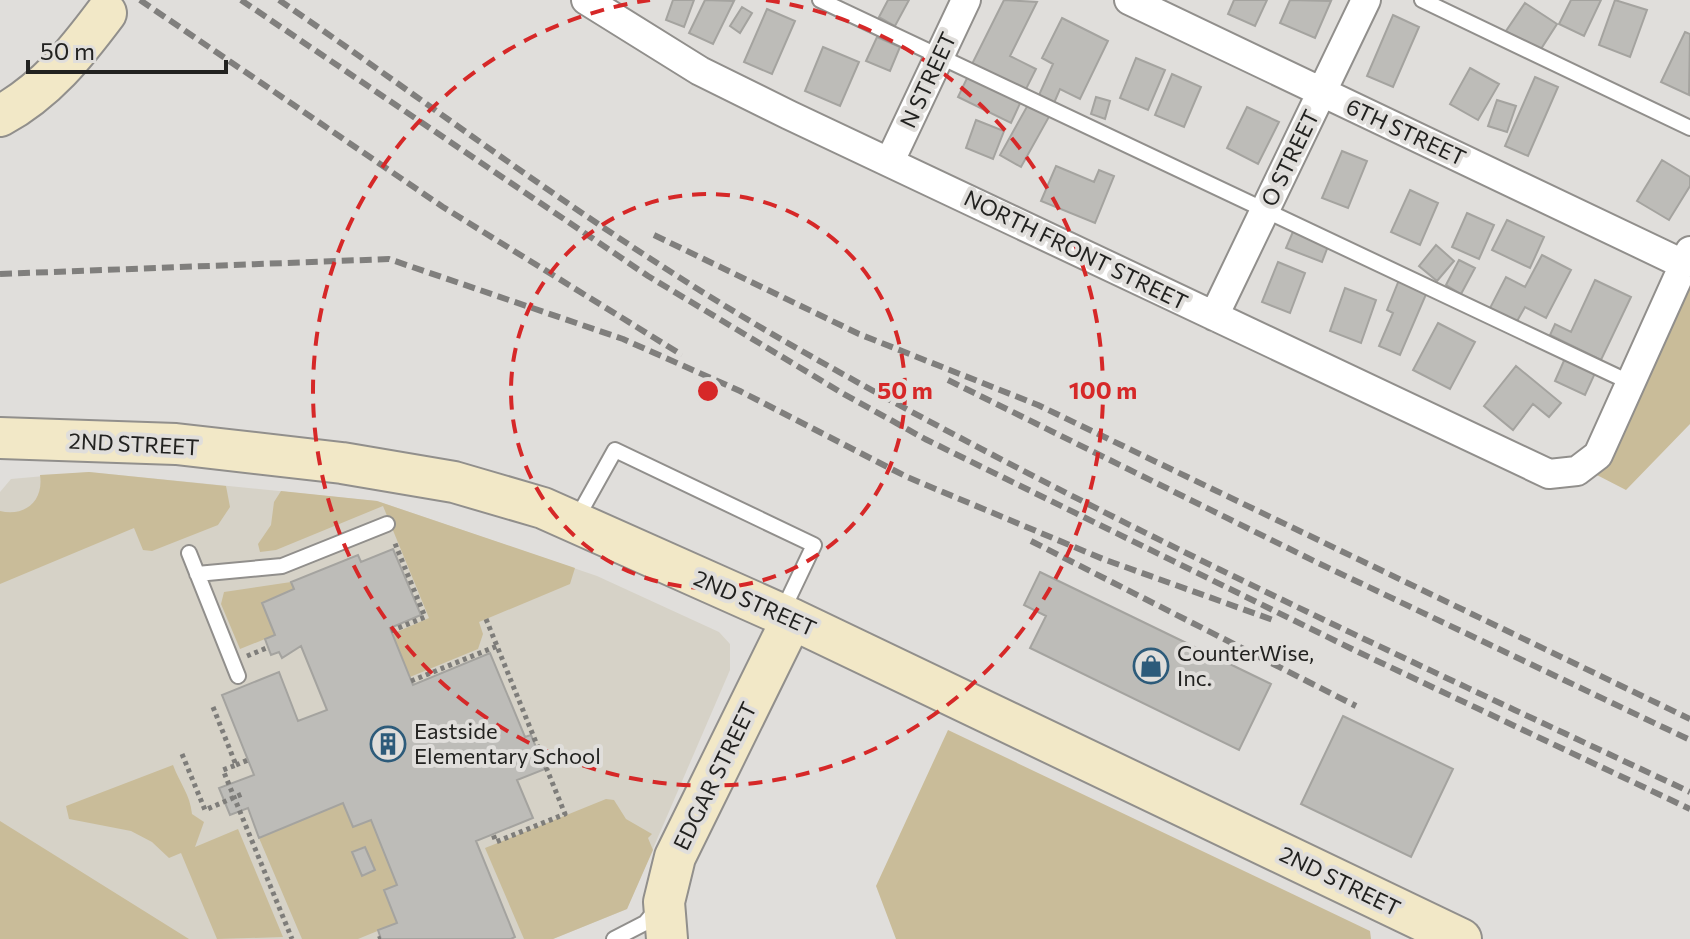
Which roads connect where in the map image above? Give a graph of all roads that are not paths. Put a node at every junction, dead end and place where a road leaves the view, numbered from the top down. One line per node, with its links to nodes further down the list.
1 (586, 0): 12 (street, NORTH FRONT STREET)
2 (820, 0): 8 (lane)
3 (966, 0): 8 (street, N STREET)
4 (1129, 0): 9 (street, 6TH STREET)
5 (1366, 0): 9 (street, O STREET)
6 (1422, 0): 11 (lane)
7 (106, 13): 10 (street)
8 (939, 57): 12 (street, N STREET); 13 (lane)
9 (1322, 92): 13 (street, O STREET); 14 (street, 6TH STREET)
10 (0, 116)
11 (1690, 128)
12 (890, 161): 15 (street, NORTH FRONT STREET)
13 (1265, 211): 15 (street, O STREET); 16 (lane)
14 (1687, 258): 16 (street)
15 (1214, 316): 16 (street, NORTH FRONT STREET)
16 (1631, 383)
17 (3, 443): 18 (street, 2ND STREET)
18 (575, 522): 22 (street, 2ND STREET); 22 (lane)
19 (387, 524): 21 (lane)
20 (189, 553): 21 (lane)
21 (197, 574): 23 (lane)
22 (787, 617): 24 (street, EDGAR STREET); 26 (street, 2ND STREET)
23 (238, 676)
24 (665, 921): 25 (lane)
25 (617, 939)
26 (1461, 939)

